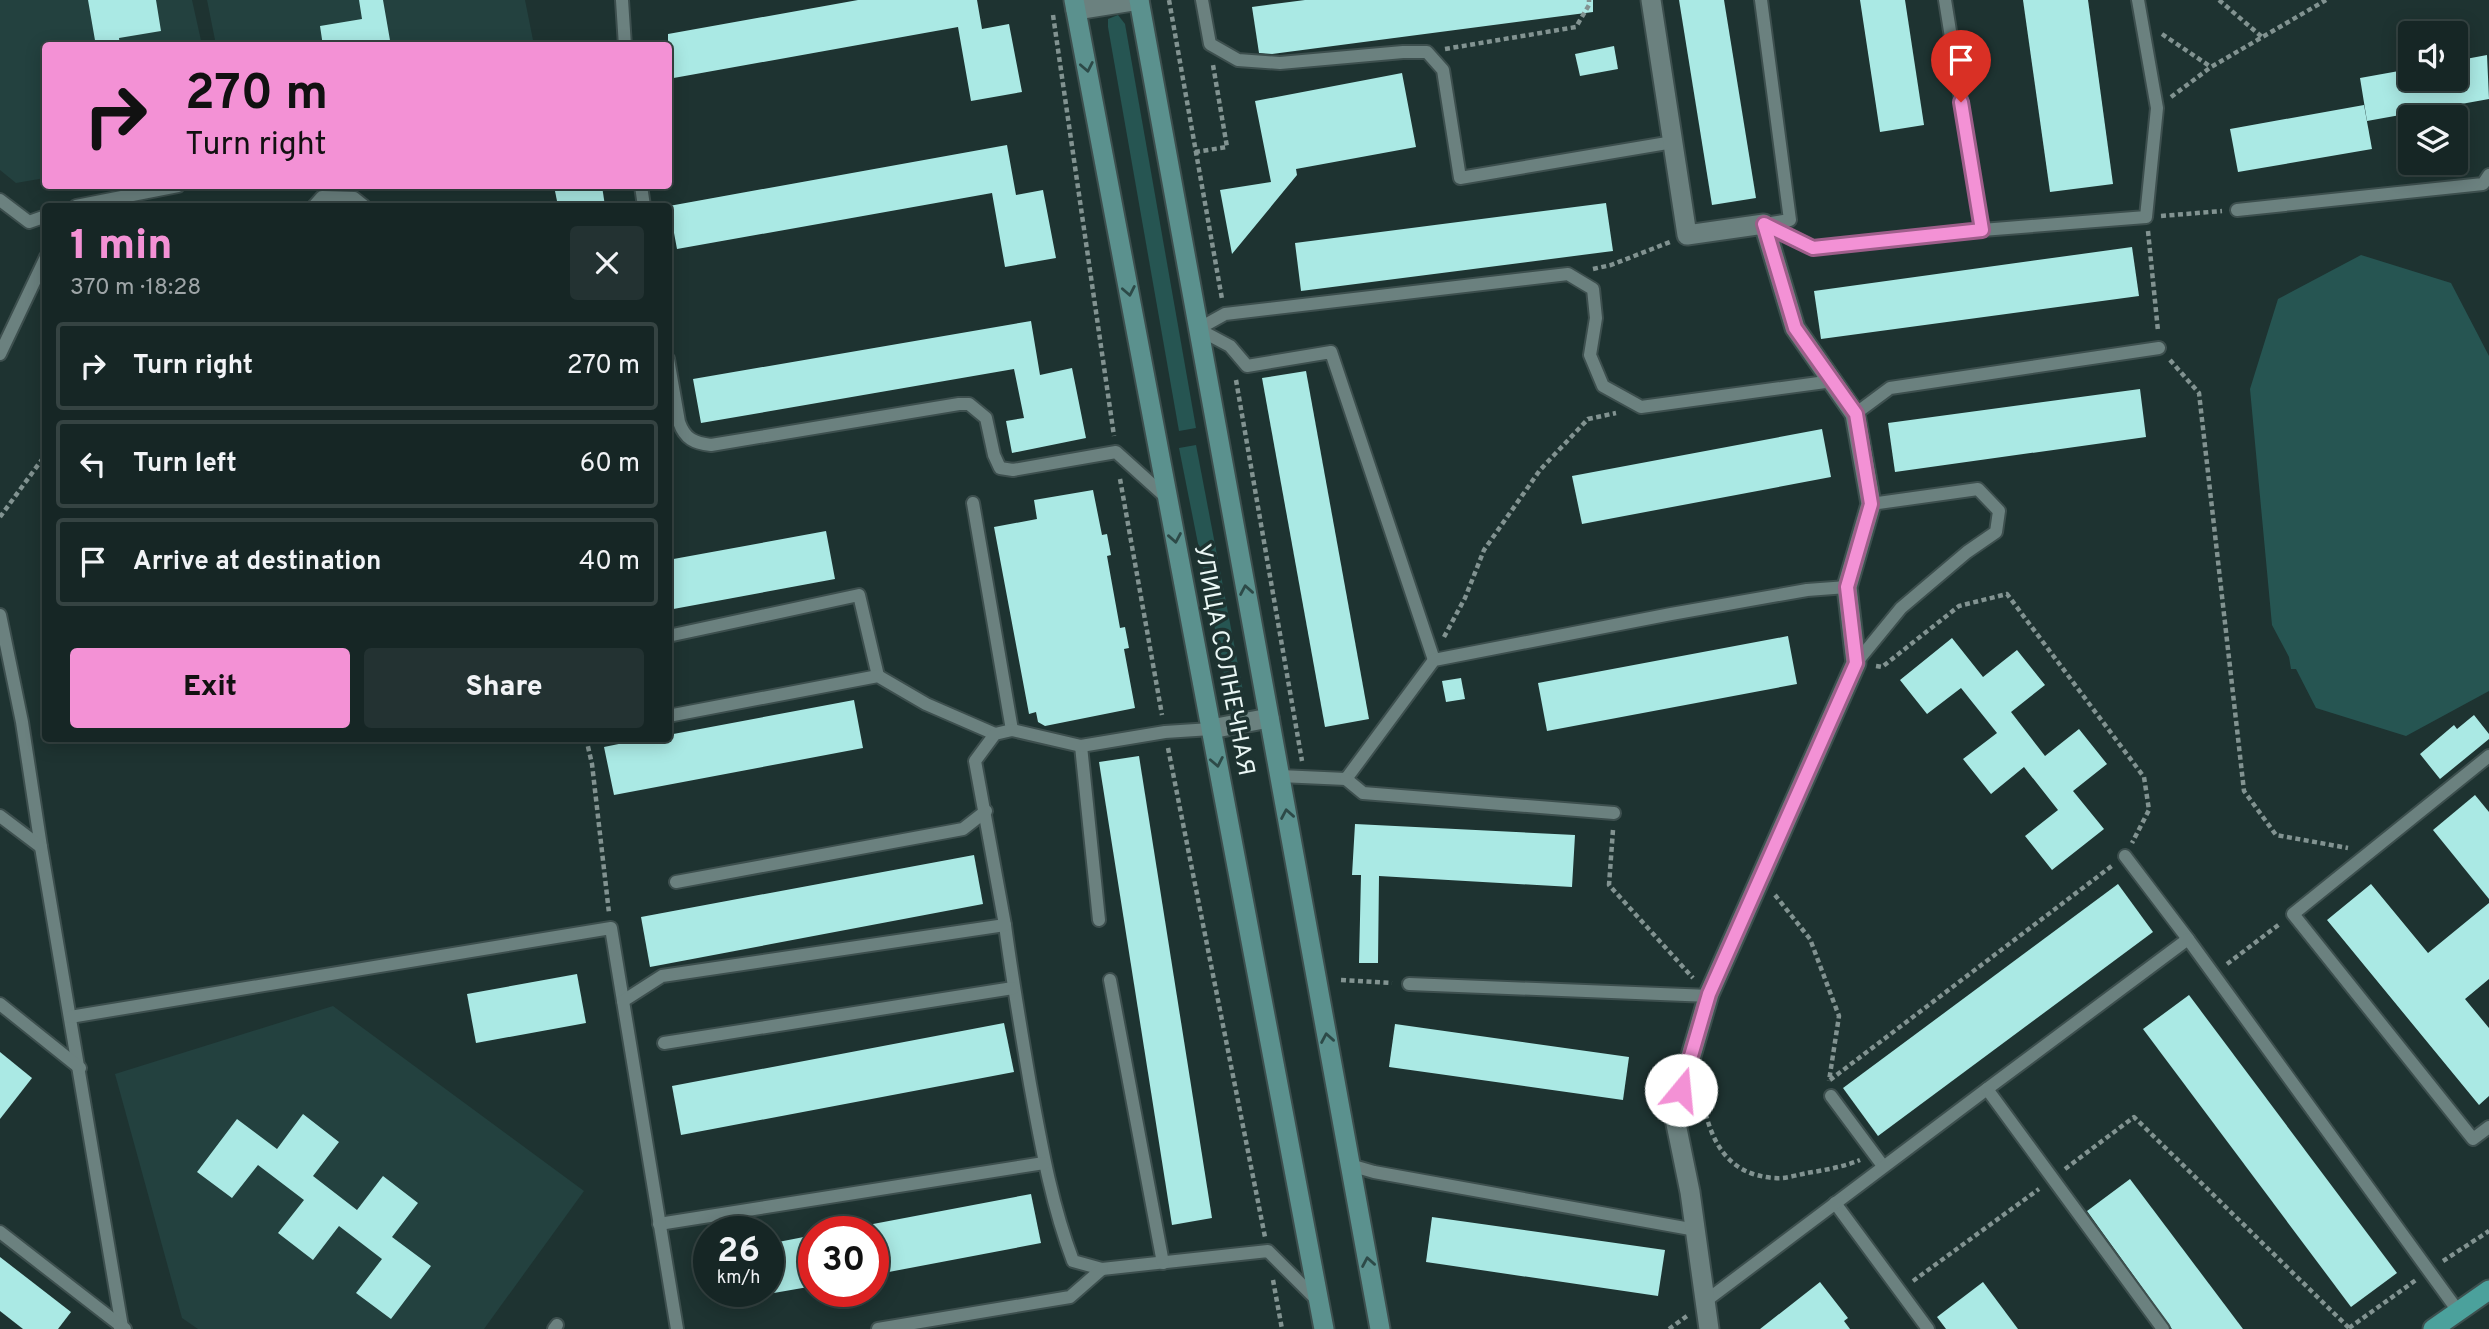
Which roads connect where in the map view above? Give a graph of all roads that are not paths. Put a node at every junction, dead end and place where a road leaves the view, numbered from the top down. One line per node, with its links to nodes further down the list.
1 (622, 0): 10 (lane)
2 (1139, 0): 3 (street); 9 (street); 23 (main road, УЛИЦА СОЛНЕЧНАЯ)
3 (1144, 0)
4 (1202, 0): 11 (lane)
5 (1651, 0): 11 (street)
6 (1761, 0): 20 (lane)
7 (1945, 0): 21 (lane)
8 (2138, 0): 21 (lane)
9 (1075, 5): 29 (main road, УЛИЦА СОЛНЕЧНАЯ, one-way to 29)
10 (625, 42)
11 (1673, 142): 20 (street)
12 (2489, 175): 18 (lane)
13 (163, 189): 15 (lane)
14 (0, 200): 19 (lane)
15 (91, 203)
16 (317, 203): 17 (lane)
17 (360, 203)
18 (2237, 210)
19 (42, 217)
20 (1764, 224): 21 (lane); 26 (street)
21 (1982, 230)
22 (42, 265): 25 (lane)
23 (1198, 329): 26 (lane); 35 (lane); 39 (main road, УЛИЦА СОЛНЕЧНАЯ, one-way to 23)
24 (2160, 348): 27 (lane)
25 (0, 354)
26 (1833, 381): 27 (street)
27 (1856, 414): 31 (street)
28 (673, 423): 29 (lane)
29 (1168, 499): 40 (main road, УЛИЦА СОЛНЕЧНАЯ, one-way to 40)
30 (973, 503): 41 (lane)
31 (1871, 504): 32 (street); 36 (lane)
32 (1847, 587): 35 (lane); 36 (street)
33 (0, 614): 50 (lane)
34 (672, 635): 37 (lane)
35 (1434, 660): 46 (lane)
36 (1856, 663): 59 (street)
37 (878, 677): 38 (lane); 42 (lane)
38 (672, 715)
39 (1269, 719): 40 (street); 45 (main road, УЛИЦА СОЛНЕЧНАЯ)
40 (1211, 729): 43 (lane); 79 (main road, УЛИЦА СОЛНЕЧНАЯ, one-way to 79)
41 (1012, 730): 42 (lane); 43 (lane)
42 (995, 734): 47 (lane)
43 (1081, 746): 53 (lane)
44 (2489, 756): 67 (lane)
45 (1280, 776): 46 (lane); 69 (main road, УЛИЦА СОЛНЕЧНАЯ, one-way to 45)
46 (1346, 779): 48 (lane)
47 (986, 811): 52 (lane); 54 (lane)
48 (1614, 813)
49 (0, 816): 50 (lane)
50 (41, 847): 62 (lane)
51 (2125, 856): 55 (lane)
52 (677, 881)
53 (1099, 920)
54 (1005, 925): 58 (lane); 60 (lane)
55 (2188, 939): 65 (lane); 80 (lane)
56 (1110, 980): 75 (lane)
57 (1409, 984): 59 (lane)
58 (1013, 988): 63 (lane); 68 (lane)
59 (1710, 996): 73 (street)
60 (622, 1000): 62 (lane); 72 (lane)
61 (0, 1004): 64 (lane)
62 (71, 1017): 64 (lane)
63 (664, 1043)
64 (80, 1068): 81 (lane)
65 (1987, 1089): 70 (lane); 88 (lane)
66 (1831, 1096): 70 (lane)
67 (2489, 1127)
68 (1044, 1163): 72 (lane); 76 (lane)
69 (1350, 1165): 73 (lane); 85 (main road, УЛИЦА СОЛНЕЧНАЯ, one-way to 69)
70 (1883, 1166): 71 (lane)
71 (1835, 1203): 78 (lane); 87 (lane)
72 (659, 1224): 82 (lane)
73 (1696, 1230): 78 (street)
74 (0, 1232): 81 (lane)
75 (1163, 1263): 76 (lane); 79 (lane)
76 (1102, 1269): 83 (lane)
77 (2489, 1290): 80 (main road)
78 (1707, 1300): 86 (street)
79 (1320, 1303): 84 (main road, УЛИЦА СОЛНЕЧНАЯ)
80 (2458, 1311): 89 (main road)
81 (123, 1328)
82 (677, 1329)
83 (878, 1329)
84 (1324, 1329)
85 (1380, 1329)
86 (1709, 1329)
87 (1928, 1329)
88 (2163, 1329)
89 (2433, 1329)

